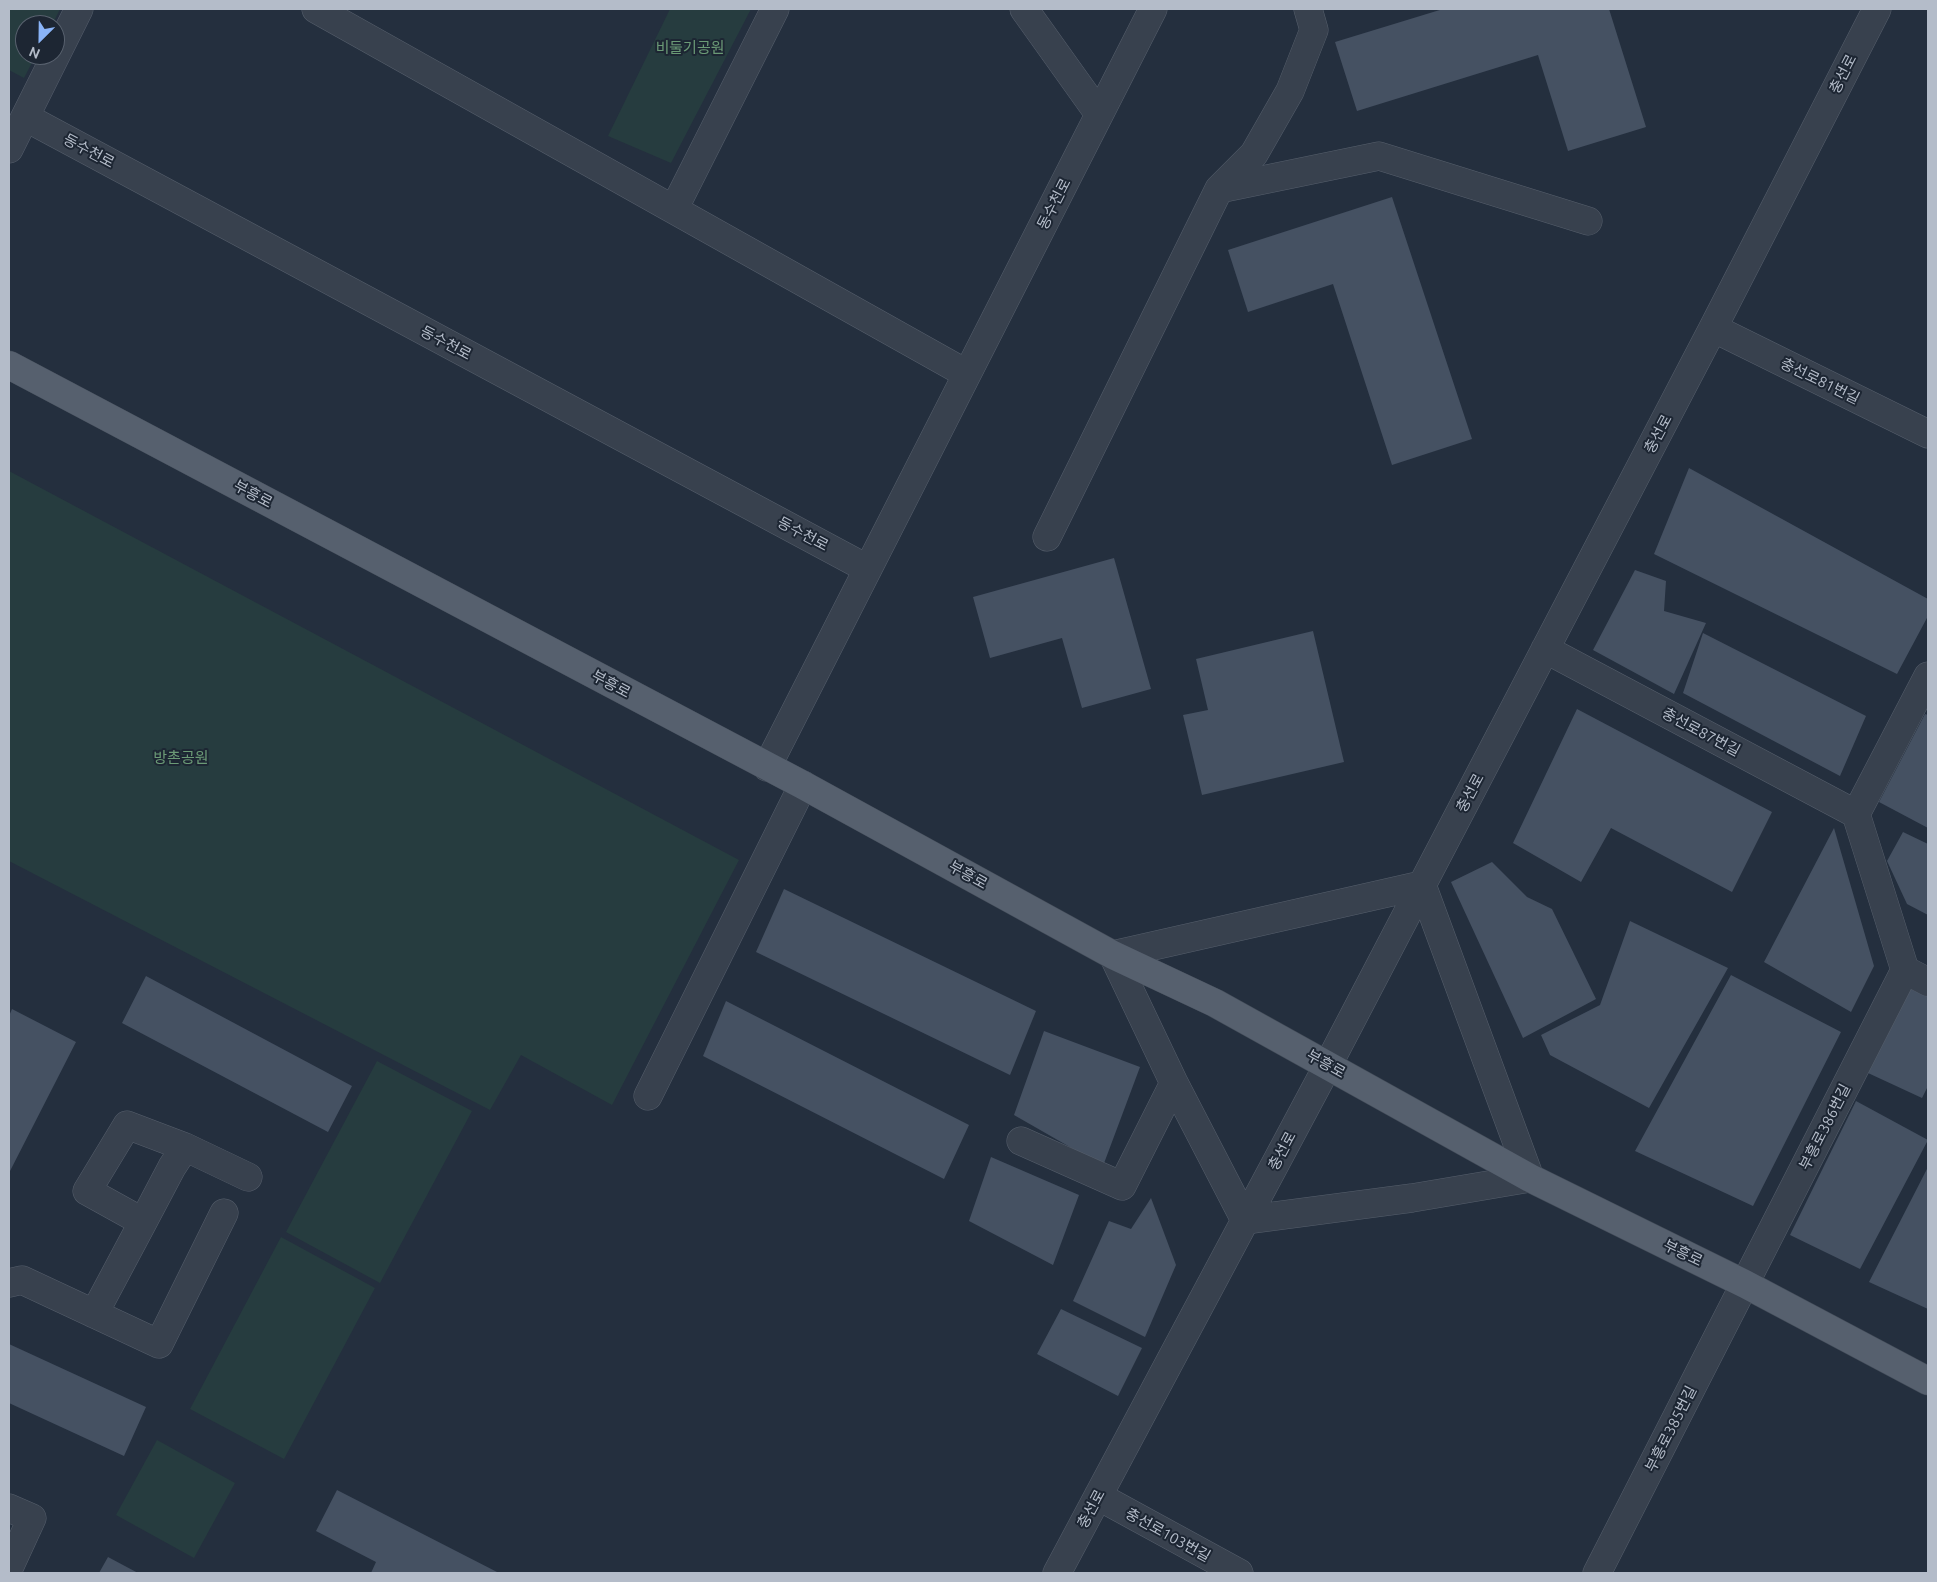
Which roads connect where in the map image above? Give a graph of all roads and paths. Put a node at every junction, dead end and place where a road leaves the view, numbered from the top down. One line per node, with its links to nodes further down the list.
1 (79, 9): 9 (street)
2 (316, 9): 12 (street)
3 (775, 9): 12 (street)
4 (1024, 9): 8 (street)
5 (1153, 9): 8 (street, 동수천로)
6 (1308, 9): 11 (street)
7 (1877, 9): 14 (street, 충선로)
8 (1099, 114): 16 (street, 동수천로)
9 (25, 117): 10 (street); 19 (street, 동수천로)
10 (9, 149)
11 (1219, 189): 13 (street); 18 (street)
12 (674, 209): 16 (street)
13 (1588, 221)
14 (1713, 328): 17 (street, 충선로81번길); 20 (street, 충선로)
15 (9, 365): 22 (main road, 부흥로)
16 (967, 374): 19 (street, 동수천로)
17 (1928, 434)
18 (1047, 537)
19 (868, 569): 22 (street, 동수천로)
20 (1545, 649): 24 (street, 충선로87번길); 25 (street, 충선로)
21 (1924, 693): 24 (street)
22 (768, 766): 23 (main road, 부흥로)
23 (803, 785): 26 (main road, 부흥로); 30 (street)
24 (1856, 814): 27 (street, 부흥로386번길)
25 (1422, 885): 26 (street); 28 (street, 충선로); 34 (street)
26 (1113, 955): 28 (main road, 부흥로); 29 (street)
27 (1917, 976): 39 (street, 부흥로386번길)
28 (1328, 1065): 34 (main road, 부흥로); 36 (street, 충선로)
29 (1174, 1083): 31 (street); 36 (street)
30 (648, 1096)
31 (1021, 1141)
32 (185, 1146): 33 (street); 37 (street); 37 (street)
33 (248, 1177)
34 (1530, 1178): 36 (street); 39 (main road, 부흥로)
35 (224, 1214): 40 (street)
36 (1245, 1220): 42 (street, 충선로)
37 (143, 1222): 40 (street)
38 (9, 1283): 40 (street)
39 (1745, 1284): 41 (main road, 부흥로); 47 (street, 부흥로385번길)
40 (94, 1314)
41 (1928, 1381)
42 (1098, 1496): 45 (street, 충선로); 46 (street, 충선로103번길)
43 (9, 1508): 44 (street)
44 (9, 1568)
45 (1057, 1573)
46 (1239, 1573)
47 (1597, 1573)

